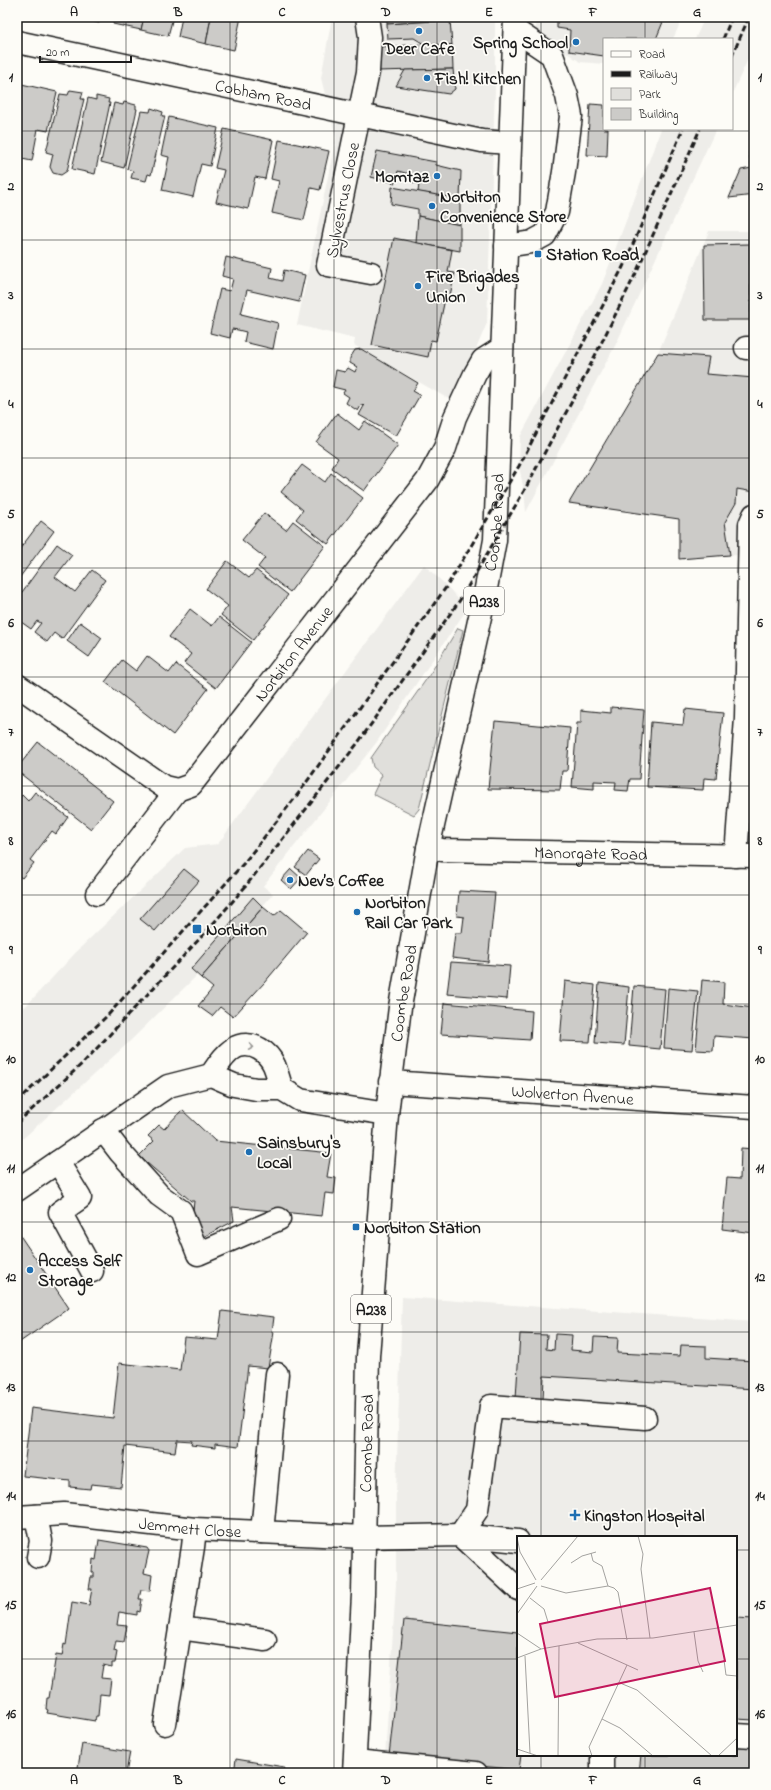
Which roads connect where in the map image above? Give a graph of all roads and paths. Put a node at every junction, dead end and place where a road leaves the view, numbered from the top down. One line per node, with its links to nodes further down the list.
1 (367, 17): 4 (street)
2 (515, 24): 5 (street, Coombe Road / A238); 6 (street)
3 (17, 42): 4 (street, Cobham Road)
4 (359, 115): 5 (street, Cobham Road); 7 (street, Sylvestrus Close)
5 (509, 144): 6 (street, Coombe Road / A238)
6 (506, 246): 8 (street, Coombe Road / A238)
7 (371, 273)
8 (502, 348): 12 (street, Norbiton Avenue); 13 (street, Coombe Road / A238)
9 (754, 515): 11 (street)
10 (17, 685): 12 (street)
11 (750, 718): 14 (street)
12 (177, 790): 15 (street)
13 (428, 848): 14 (street, Manorgate Road); 17 (street, Coombe Road / A238)
14 (745, 856)
15 (97, 894)
16 (211, 1075): 18 (street); 18 (street, one-way to 18); 21 (street)
17 (390, 1082): 19 (street, Wolverton Avenue); 20 (street, Coombe Road / A238)
18 (282, 1089): 20 (street)
19 (754, 1107)
20 (387, 1114): 32 (street, Coombe Road / A238)
21 (103, 1130): 22 (street); 24 (street)
22 (58, 1162): 23 (street); 25 (street)
23 (17, 1190)
24 (279, 1219)
25 (92, 1271)
26 (277, 1374): 30 (street)
27 (645, 1418): 31 (street)
28 (26, 1516): 29 (street, Jemmett Close); 34 (street)
29 (195, 1529): 30 (street, Jemmett Close); 36 (street)
30 (262, 1532): 32 (street, Jemmett Close)
31 (460, 1535): 32 (street, Jemmett Close); 33 (street, Jemmett Close); 35 (street)
32 (364, 1537): 42 (street, Coombe Road / A238)
33 (517, 1541)
34 (38, 1557)
35 (517, 1589)
36 (180, 1628): 37 (street); 38 (street)
37 (265, 1640)
38 (165, 1724)
39 (737, 1735): 40 (street)
40 (754, 1736)
41 (602, 1756): 44 (street)
42 (354, 1767): 43 (street)
43 (476, 1773)
44 (602, 1773)

